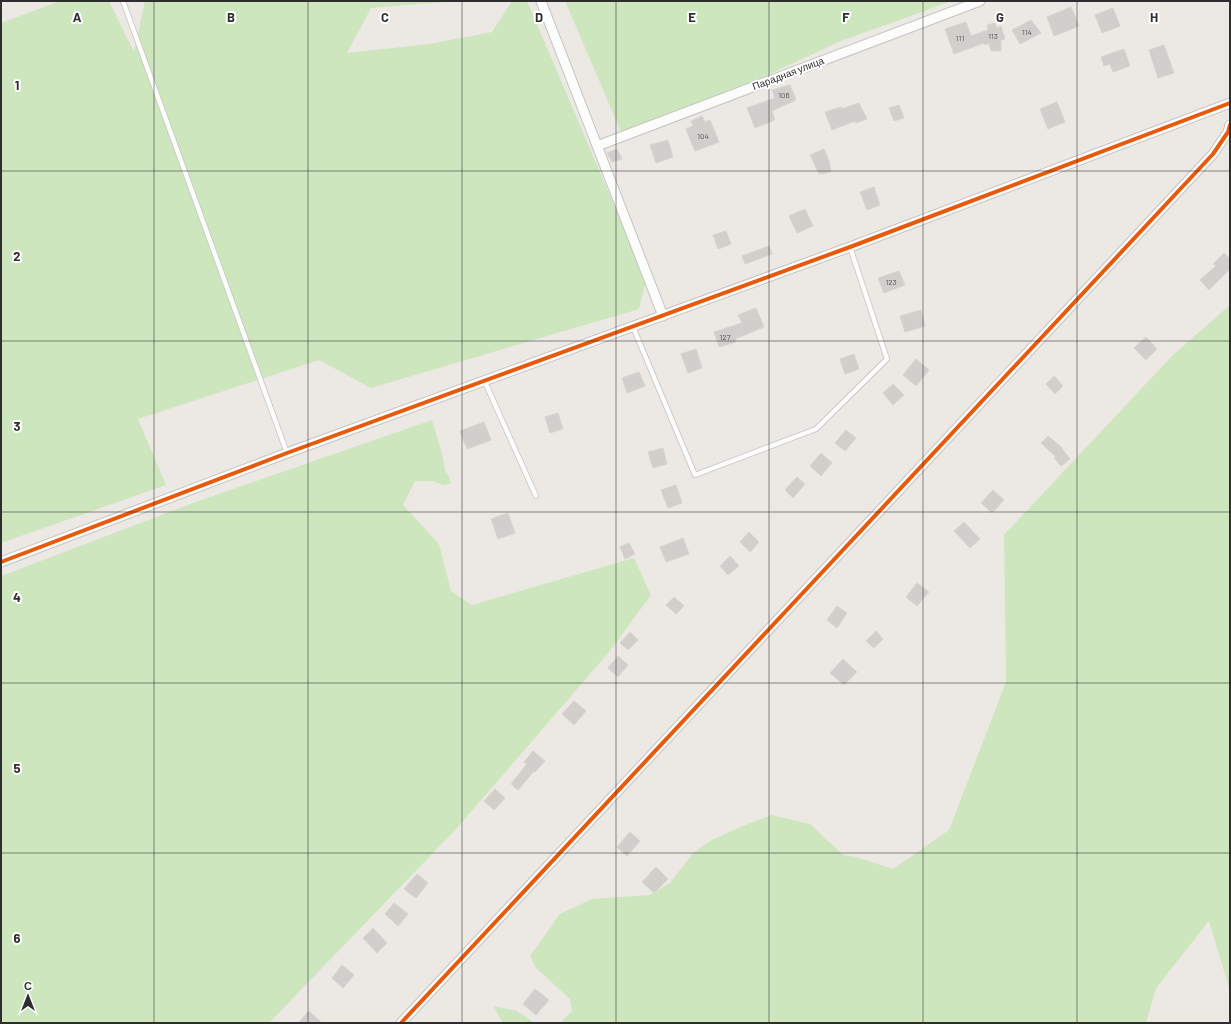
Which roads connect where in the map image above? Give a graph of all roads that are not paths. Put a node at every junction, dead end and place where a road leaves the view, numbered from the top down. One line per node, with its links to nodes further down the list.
1 (123, 1): 11 (lane)
2 (541, 1): 6 (street)
3 (980, 1): 6 (street, Парадная улица)
4 (1230, 103): 7 (street)
5 (1230, 125): 14 (street)
6 (597, 146): 8 (street)
7 (850, 247): 8 (street); 9 (lane)
8 (663, 316): 9 (street)
9 (633, 327): 10 (street)
10 (484, 380): 11 (street); 12 (lane)
11 (287, 453): 13 (street)
12 (536, 496)
13 (1, 562)
14 (401, 1023)

